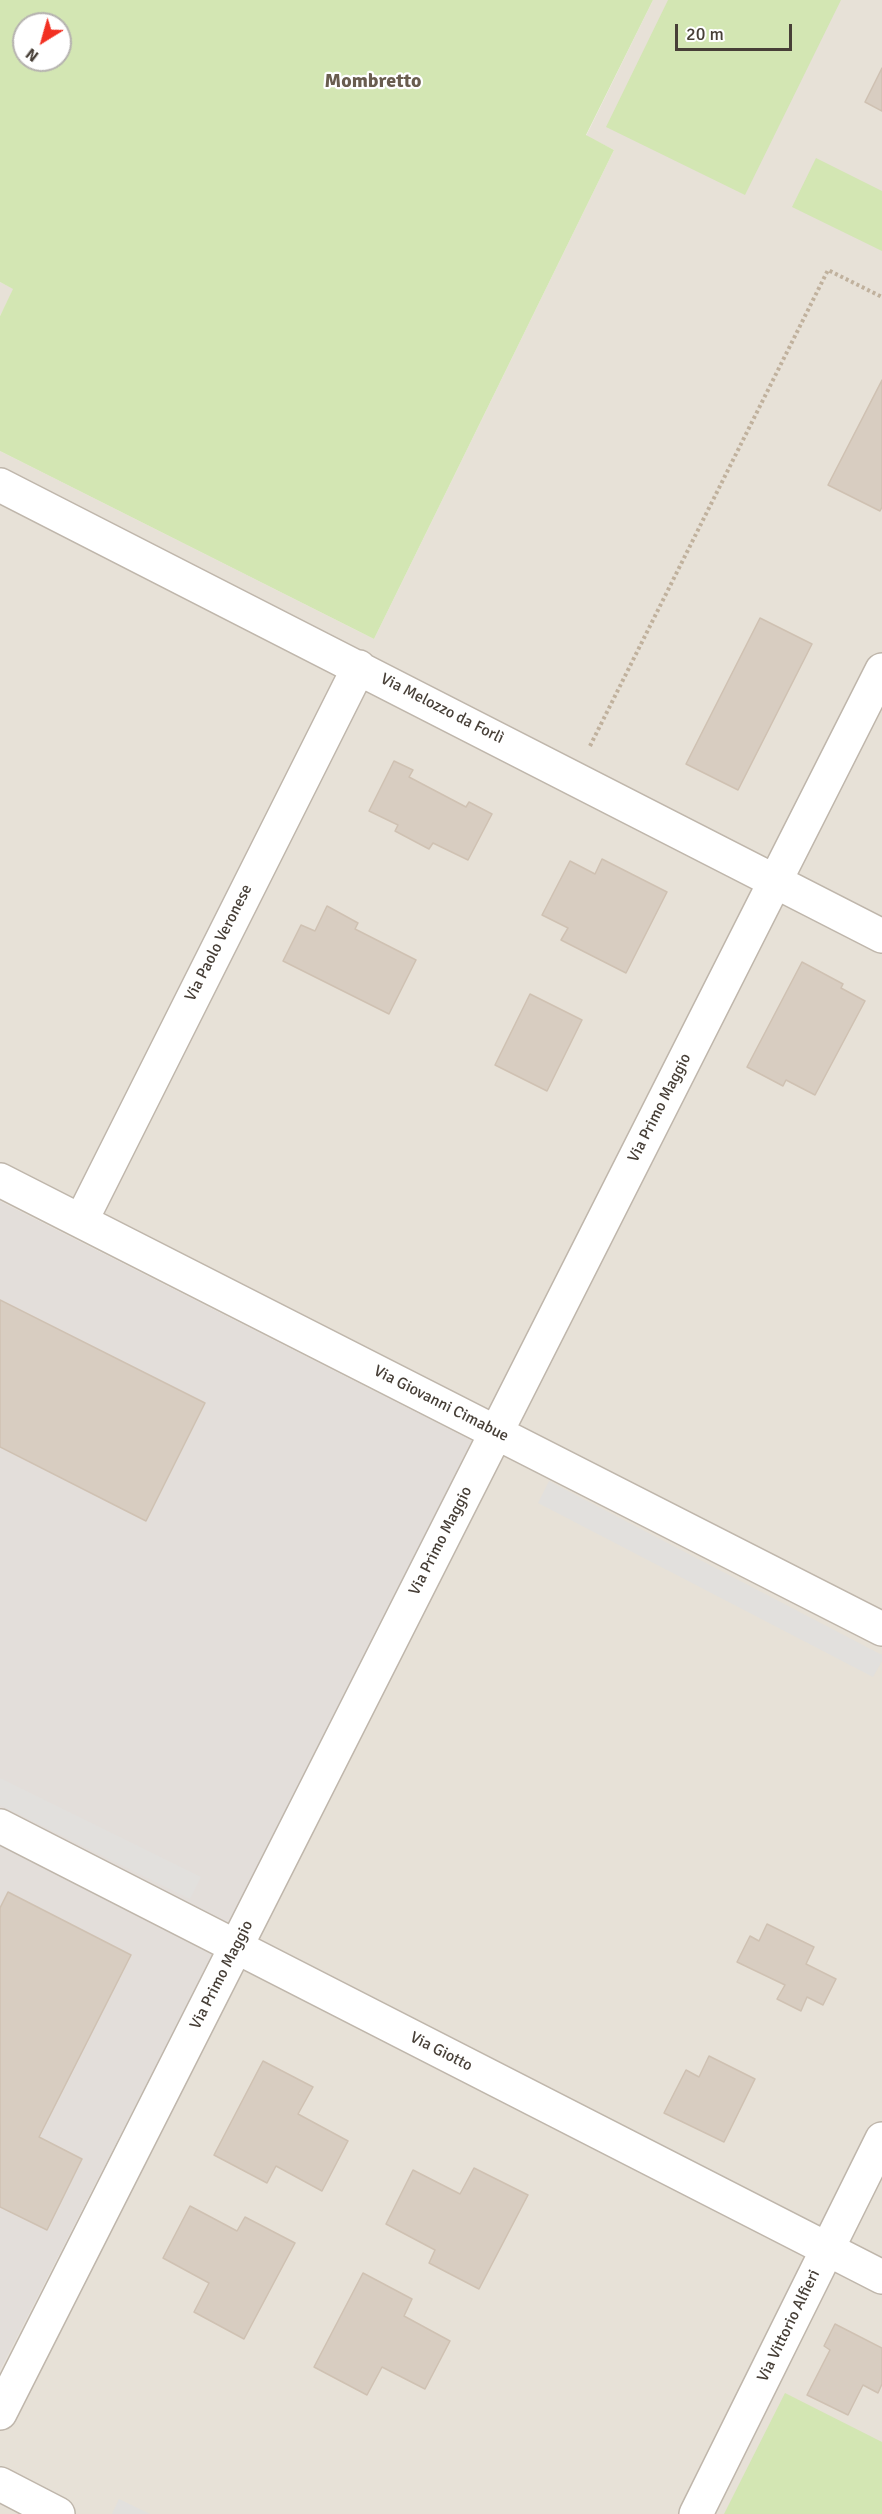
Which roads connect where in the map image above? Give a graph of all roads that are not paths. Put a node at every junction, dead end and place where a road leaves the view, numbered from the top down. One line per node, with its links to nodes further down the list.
1 (0, 484): 2 (street, Via Melozzo da Forlì)
2 (359, 667): 4 (street, Via Melozzo da Forlì); 7 (street, Via Paolo Veronese)
3 (882, 670): 4 (street, Via Primo Maggio)
4 (775, 881): 5 (street, Via Melozzo da Forlì); 8 (street, Via Primo Maggio)
5 (882, 936)
6 (0, 1180): 7 (street, Via Giovanni Cimabue)
7 (81, 1221): 8 (street, Via Giovanni Cimabue)
8 (496, 1432): 9 (street, Via Giovanni Cimabue); 11 (street, Via Primo Maggio)
9 (882, 1629)
10 (0, 1826): 11 (street, Via Giotto)
11 (236, 1947): 13 (street, Via Giotto); 15 (street, Via Primo Maggio)
12 (882, 2139): 13 (street, Via Vittorio Alfieri)
13 (827, 2249): 14 (street, Via Giotto); 18 (street, Via Vittorio Alfieri)
14 (882, 2277)
15 (0, 2413)
16 (0, 2484): 17 (street)
17 (58, 2514)
18 (696, 2514)

